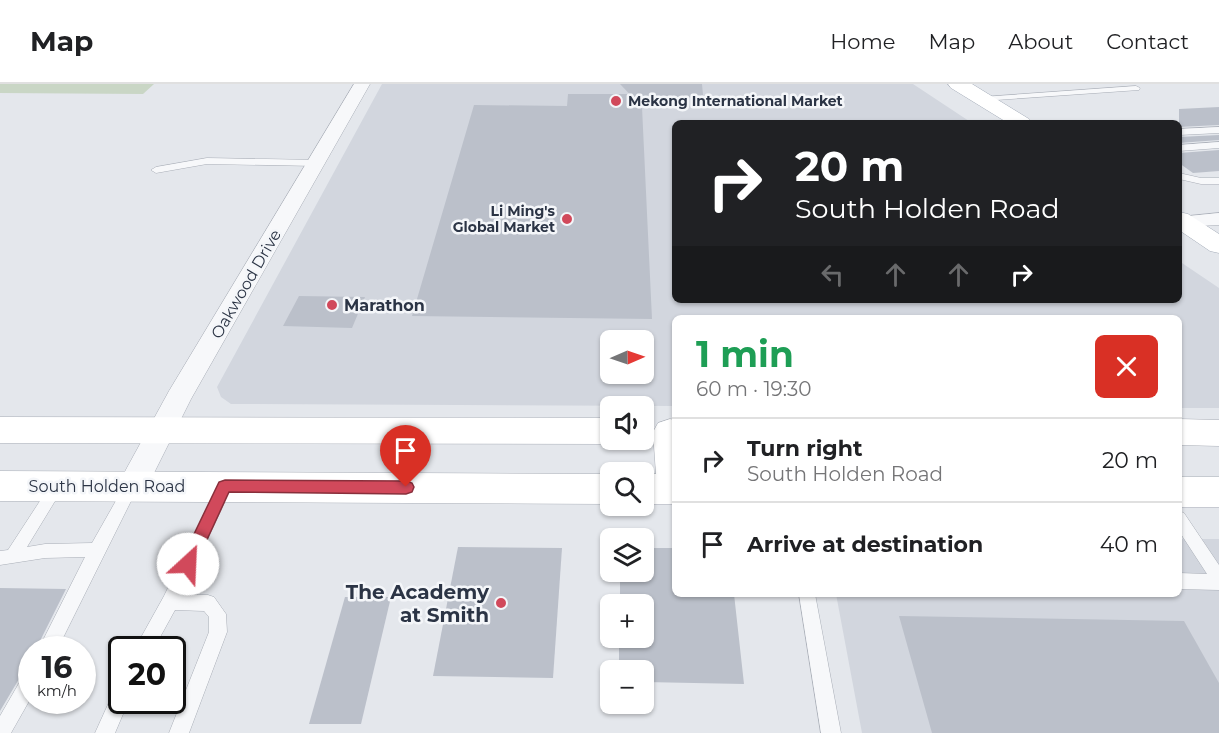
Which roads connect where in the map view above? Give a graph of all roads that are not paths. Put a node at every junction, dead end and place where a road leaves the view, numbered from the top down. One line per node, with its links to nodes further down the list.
1 (362, 84): 12 (street, Oakwood Drive)
2 (958, 84): 6 (main road)
3 (1037, 84): 5 (lane)
4 (1136, 88): 5 (lane)
5 (1050, 94): 6 (lane)
6 (982, 99): 7 (main road)
7 (1017, 120)
8 (1219, 130): 9 (lane)
9 (1182, 132)
10 (1219, 145): 11 (lane)
11 (1182, 148)
12 (317, 163): 13 (lane); 21 (street, Oakwood Drive)
13 (156, 170)
14 (1182, 177): 15 (lane)
15 (1219, 181)
16 (1219, 219): 17 (street)
17 (1182, 221)
18 (1182, 222): 19 (main road)
19 (1219, 245)
20 (0, 430): 21 (main road)
21 (160, 430): 22 (main road); 29 (street, Oakwood Drive)
22 (600, 431)
23 (663, 432): 26 (main road)
24 (1182, 432): 25 (main road)
25 (1219, 433)
26 (672, 475)
27 (0, 486): 28 (main road, South Holden Road)
28 (57, 486): 29 (main road, South Holden Road); 38 (lane)
29 (132, 486): 30 (main road, South Holden Road); 37 (lane)
30 (225, 486): 31 (main road, South Holden Road); 42 (lane)
31 (600, 489)
32 (654, 489): 33 (main road)
33 (672, 489)
34 (1182, 492): 35 (main road)
35 (1219, 492)
36 (1182, 523): 40 (lane)
37 (95, 549): 38 (lane); 43 (lane)
38 (7, 556)
39 (1182, 581): 40 (lane)
40 (1219, 581)
41 (808, 597): 50 (lane)
42 (170, 602): 44 (lane); 49 (lane)
43 (55, 636)
44 (151, 636)
45 (18, 702): 47 (lane)
46 (114, 714): 48 (lane)
47 (1, 733)
48 (105, 733)
49 (179, 733)
50 (831, 733)

